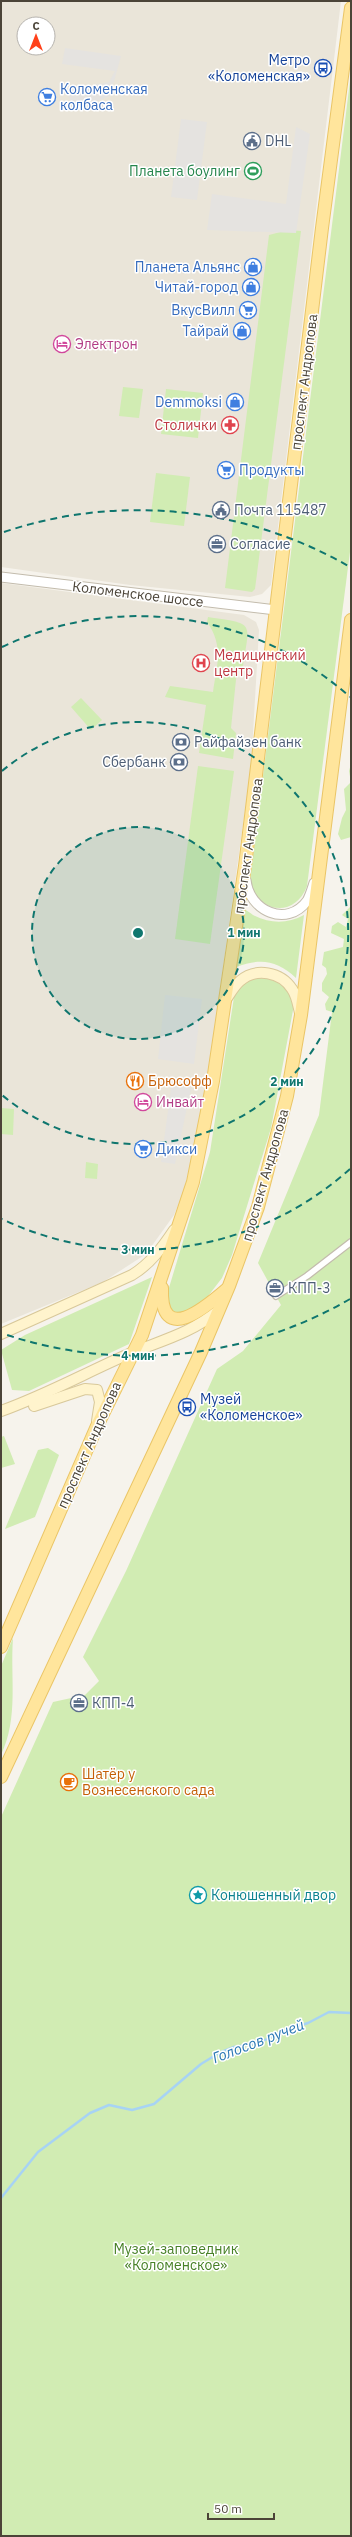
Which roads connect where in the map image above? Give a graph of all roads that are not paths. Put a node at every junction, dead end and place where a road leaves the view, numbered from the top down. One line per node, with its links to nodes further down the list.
1 (351, 8): 2 (main road, проспект Андропова)
2 (350, 24): 4 (main road, проспект Андропова)
3 (1, 577): 4 (street, Коломенское шоссе)
4 (276, 610): 6 (main road, проспект Андропова)
5 (351, 620): 7 (main road, проспект Андропова)
6 (245, 866): 7 (street); 8 (main road, проспект Андропова)
7 (320, 868): 9 (main road, проспект Андропова)
8 (224, 1003): 9 (main road); 10 (main road, проспект Андропова)
9 (301, 1015): 13 (main road, проспект Андропова)
10 (182, 1218): 12 (main road, проспект Андропова); 16 (main road)
11 (351, 1242): 14 (street)
12 (162, 1279): 13 (main road); 17 (main road, проспект Андропова)
13 (229, 1286): 15 (main road, проспект Андропова)
14 (276, 1296)
15 (218, 1312): 17 (main road); 22 (main road, проспект Андропова)
16 (1, 1334)
17 (131, 1354): 18 (main road); 20 (main road, проспект Андропова)
18 (24, 1403): 19 (main road); 20 (main road)
19 (1, 1411)
20 (96, 1426): 21 (main road, проспект Андропова)
21 (1, 1647)
22 (1, 1777)

